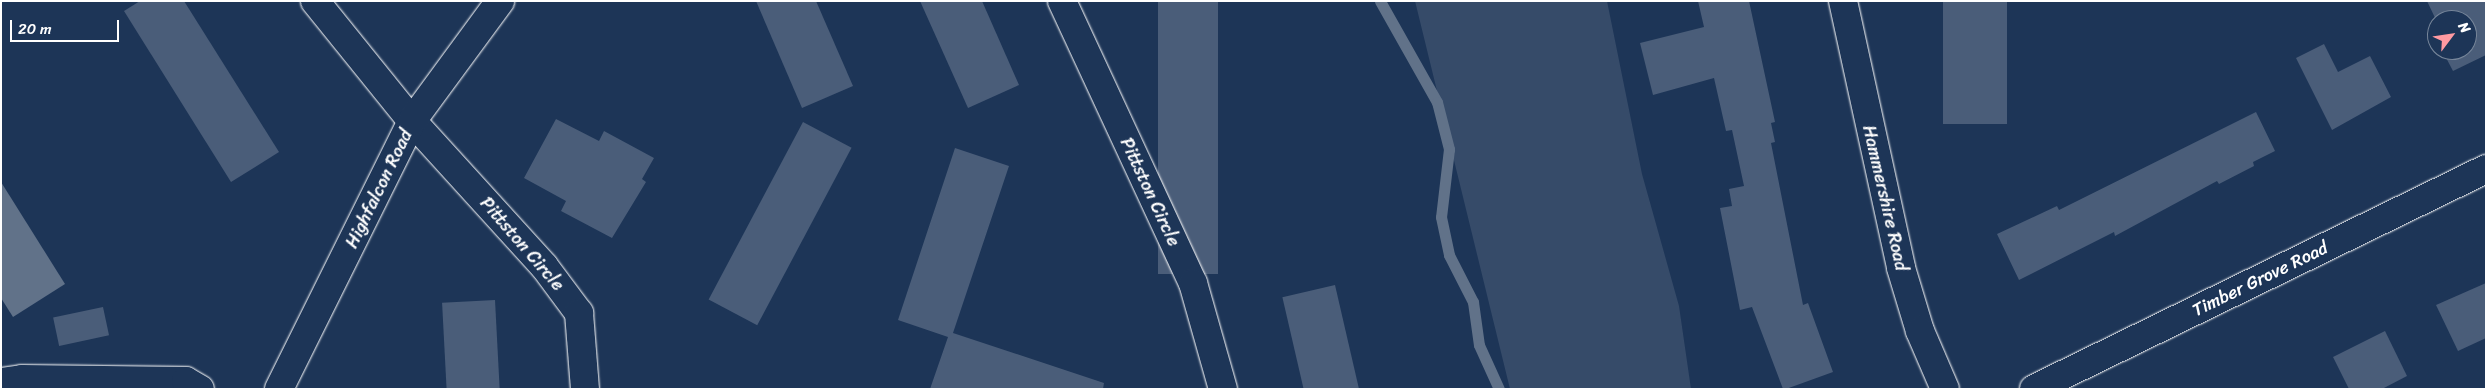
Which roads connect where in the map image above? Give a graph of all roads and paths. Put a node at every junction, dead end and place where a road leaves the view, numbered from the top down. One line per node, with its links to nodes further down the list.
1 (315, 1): 5 (street)
2 (500, 1): 5 (street, Highfalcon Road)
3 (1062, 1): 11 (street, Pittston Circle)
4 (1843, 1): 12 (street, Hammershire Road)
5 (412, 121): 9 (street, Highfalcon Road); 10 (street, Pittston Circle)
6 (2486, 169): 13 (street, Timber Grove Road)
7 (1, 382): 8 (street)
8 (200, 389)
9 (279, 389)
10 (584, 389)
11 (1223, 389)
12 (1945, 389)
13 (2034, 389)

